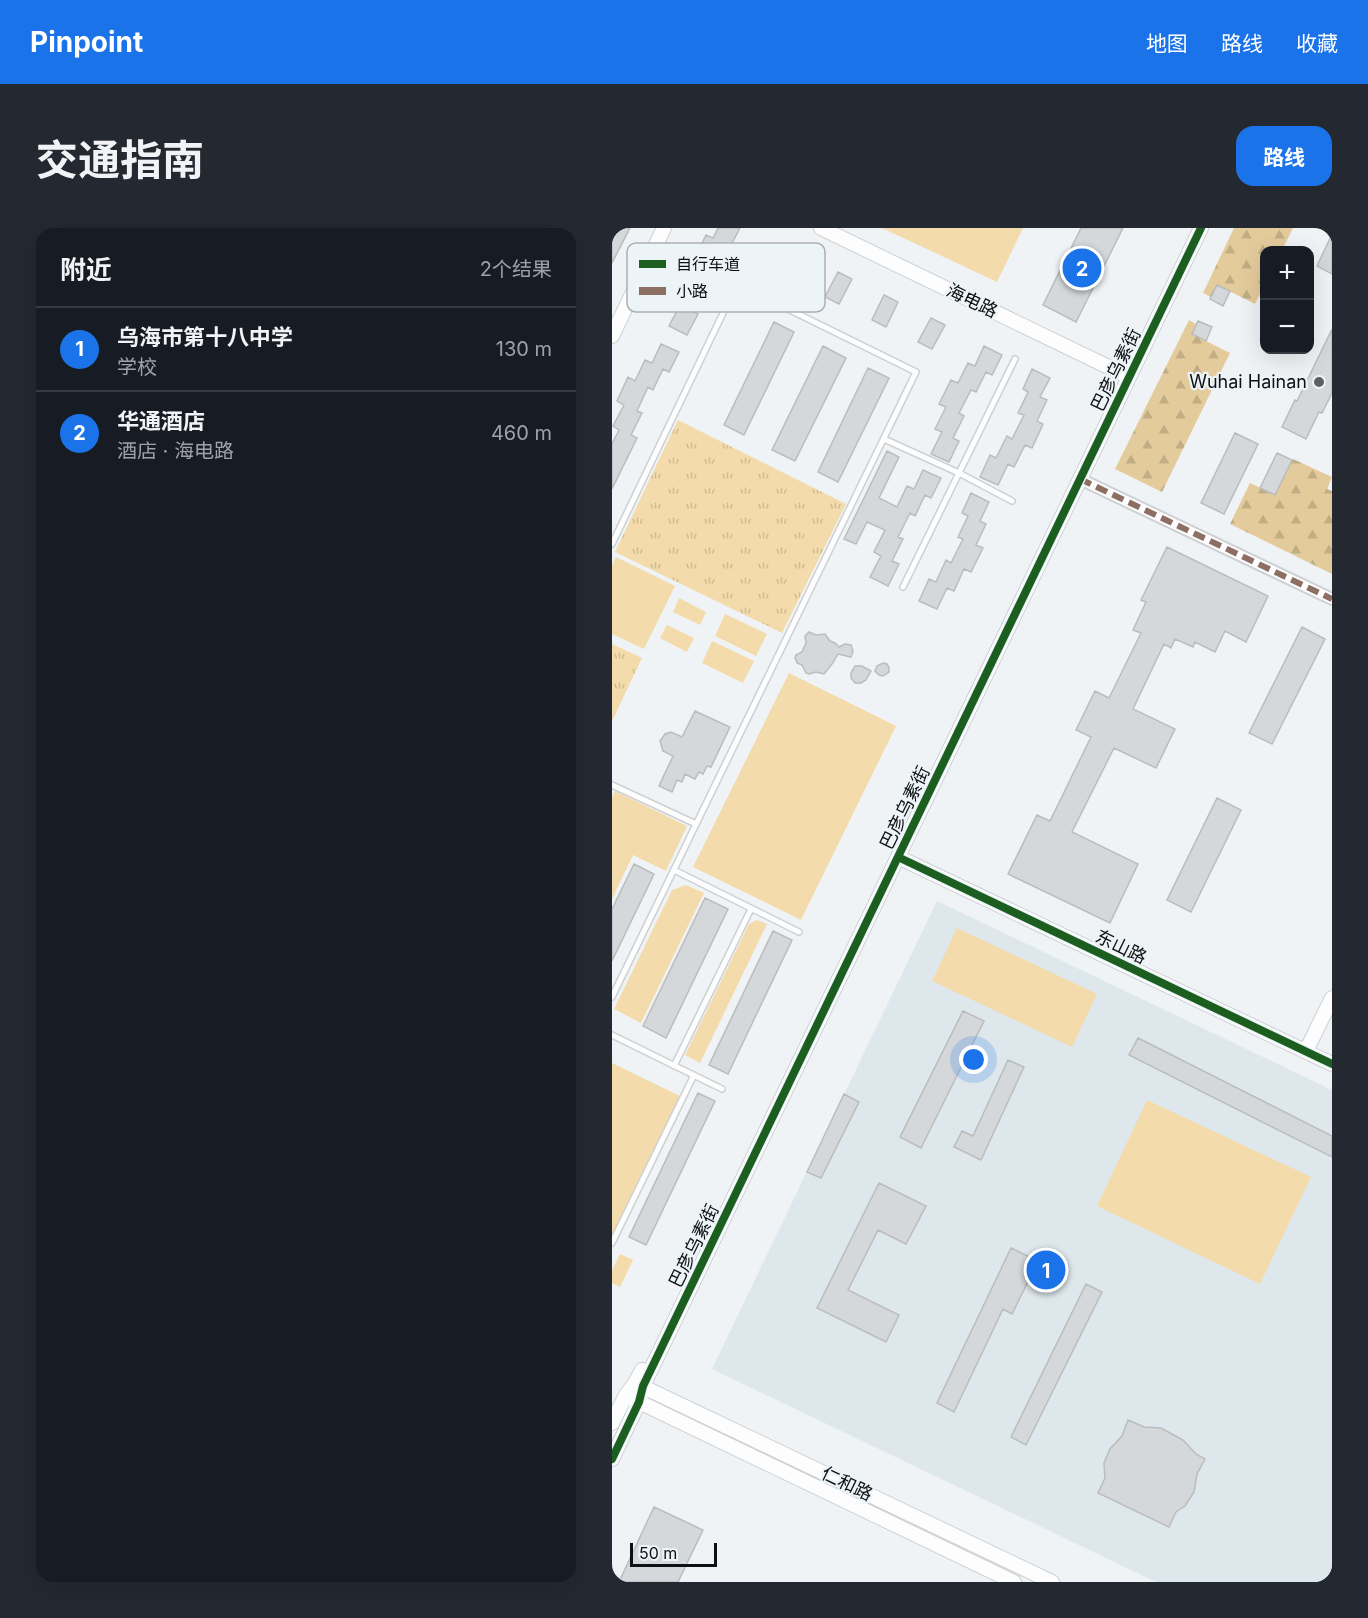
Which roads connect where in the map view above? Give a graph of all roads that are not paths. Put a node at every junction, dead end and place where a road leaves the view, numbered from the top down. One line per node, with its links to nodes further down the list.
1 (664, 228): 5 (street)
2 (821, 228): 11 (street, 海电路)
3 (1193, 228): 11 (street, 巴彦乌素街)
4 (1201, 228): 14 (street, 巴彦乌素街)
5 (657, 243)
6 (627, 305): 9 (street)
7 (724, 312): 16 (lane)
8 (795, 312): 12 (lane)
9 (612, 336)
10 (1015, 359): 13 (lane)
11 (1123, 374): 34 (street, 巴彦乌素街)
12 (884, 439): 13 (lane); 20 (lane)
13 (959, 473): 15 (lane); 17 (lane)
14 (1080, 479): 18 (street); 21 (street, 巴彦乌素街)
15 (1012, 501)
16 (612, 544)
17 (903, 587)
18 (1332, 599)
19 (612, 785): 20 (lane)
20 (696, 824): 22 (lane)
21 (898, 856): 28 (street, 东山路); 34 (street, 巴彦乌素街)
22 (674, 870): 23 (lane); 25 (lane)
23 (751, 909): 24 (lane); 30 (lane)
24 (799, 932)
25 (612, 998)
26 (1332, 998): 28 (street)
27 (612, 1035): 30 (lane)
28 (1306, 1052): 29 (street, 东山路)
29 (1332, 1064)
30 (674, 1066): 31 (lane)
31 (694, 1076): 32 (lane); 33 (lane)
32 (722, 1089)
33 (612, 1243)
34 (639, 1385): 35 (street); 36 (street, 巴彦乌素街); 40 (street, 仁和路)
35 (626, 1395): 36 (street, 仁和路); 37 (street)
36 (639, 1402): 38 (street, 巴彦乌素街); 39 (street, 仁和路)
37 (612, 1423)
38 (612, 1459)
39 (1014, 1582)
40 (1050, 1582)

